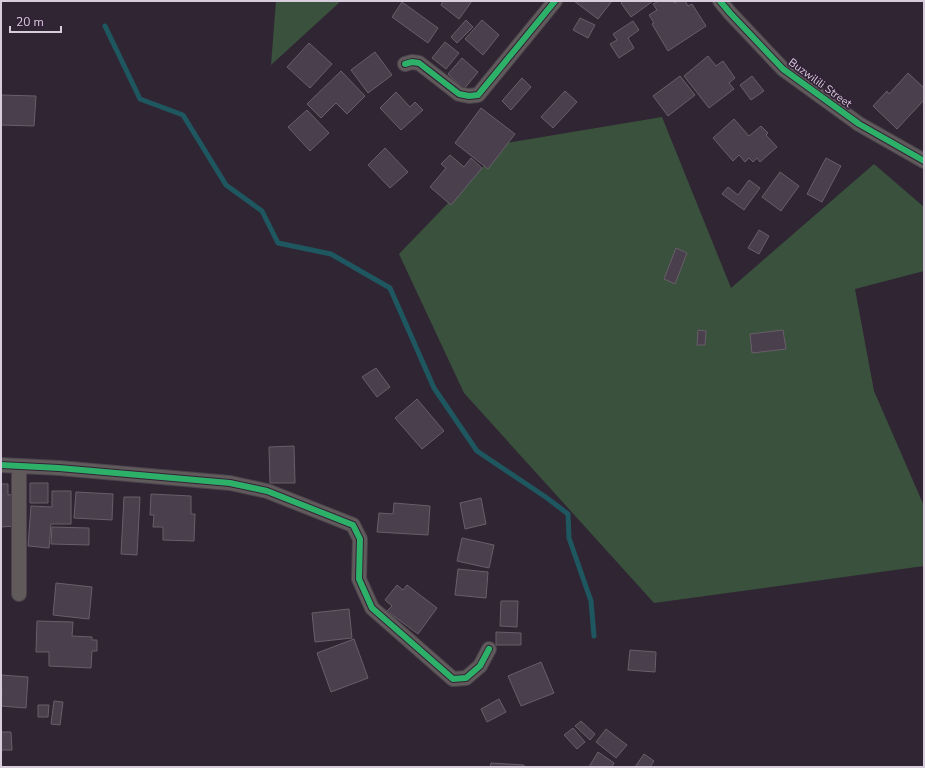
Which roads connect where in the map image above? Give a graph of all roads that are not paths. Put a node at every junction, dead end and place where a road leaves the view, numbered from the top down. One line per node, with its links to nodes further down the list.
1 (555, 1): 3 (street)
2 (720, 1): 4 (street, Buzwilili Street)
3 (405, 64)
4 (924, 161)
5 (1, 465): 6 (street)
6 (19, 466): 7 (street); 8 (street)
7 (19, 594)
8 (489, 649)

